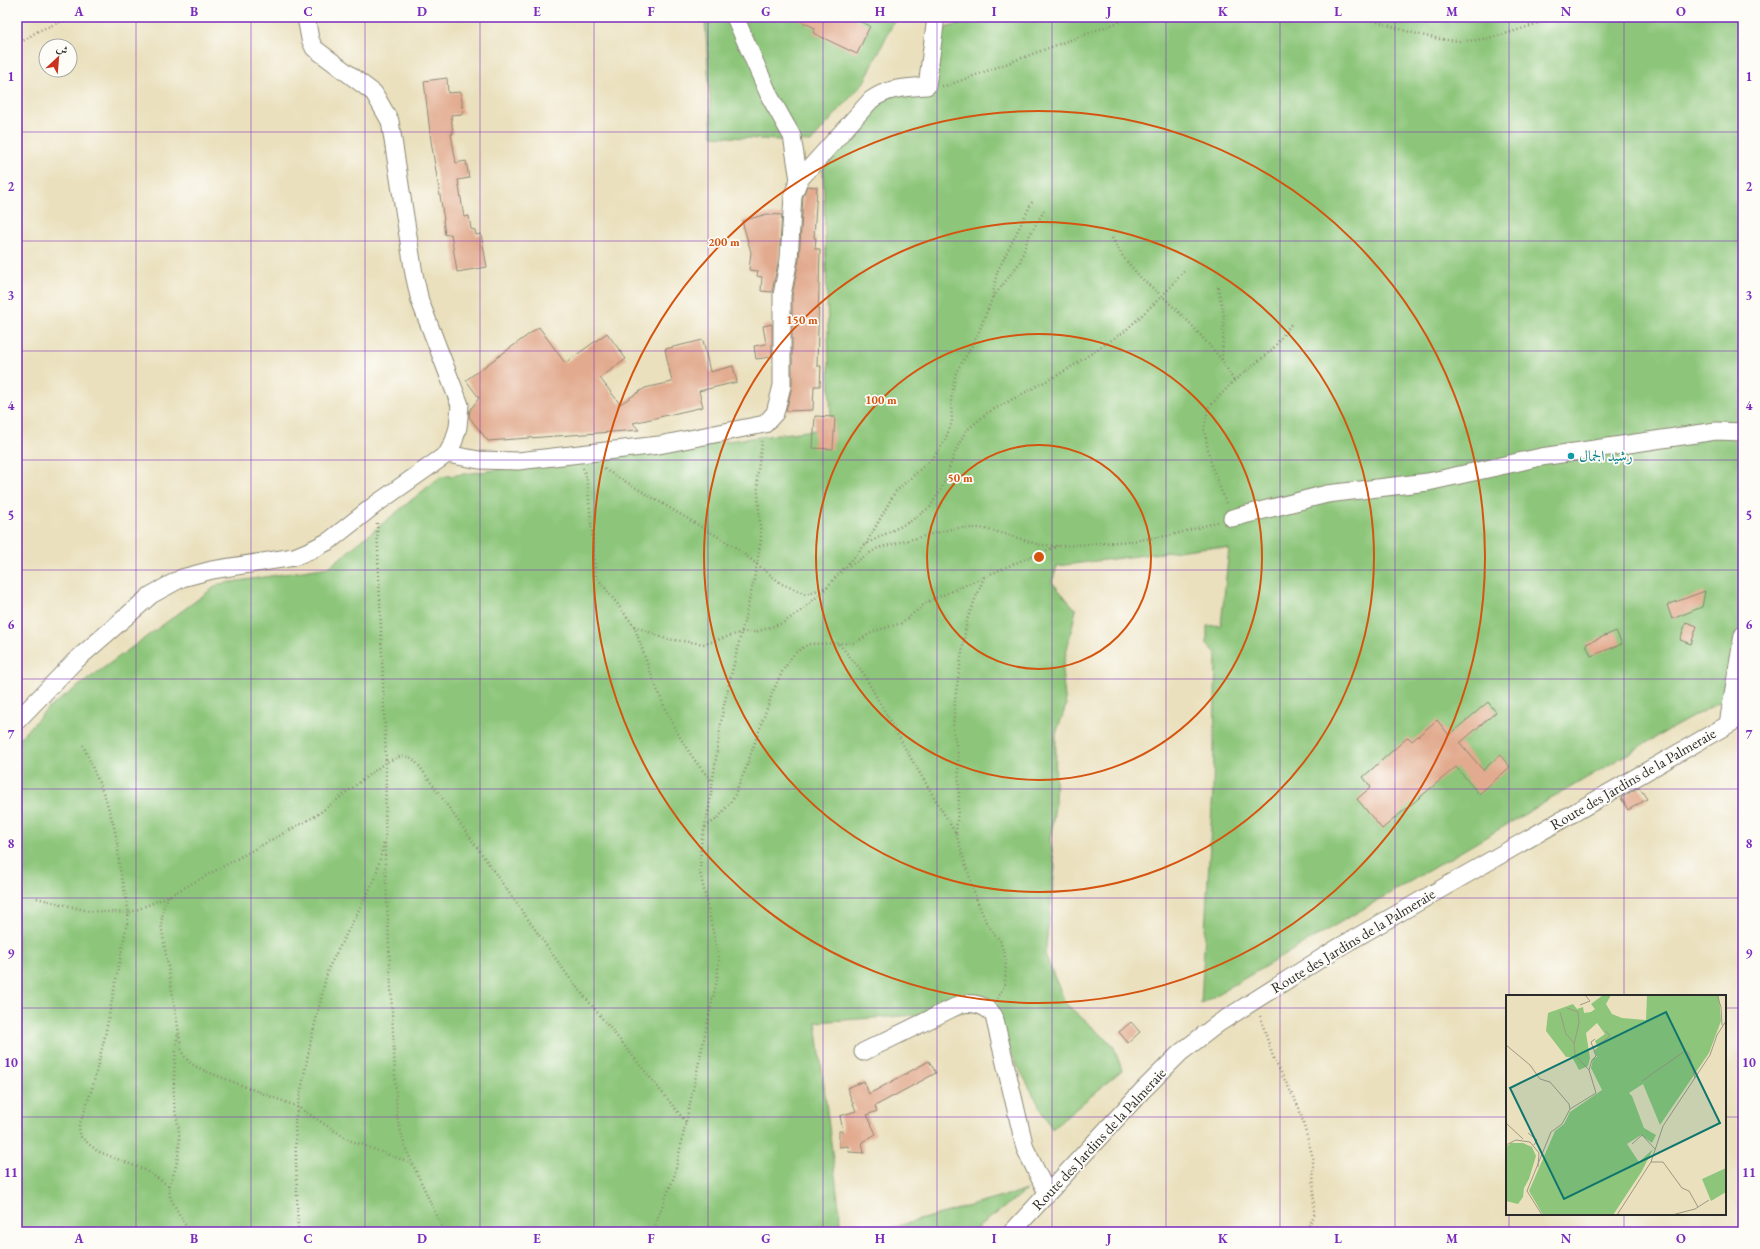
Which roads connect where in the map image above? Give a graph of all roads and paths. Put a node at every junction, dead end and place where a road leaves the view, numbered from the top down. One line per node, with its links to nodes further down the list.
1 (72, 17): 8 (path)
2 (306, 17): 23 (street)
3 (735, 17): 10 (street)
4 (936, 17): 9 (street)
5 (1132, 17): 9 (path)
6 (1362, 17): 7 (path)
7 (1556, 17)
8 (17, 45)
9 (928, 86): 10 (street)
10 (799, 180): 21 (street)
11 (1032, 202): 17 (path)
12 (1045, 209): 17 (path)
13 (1112, 238): 16 (path)
14 (1185, 270): 16 (path)
15 (1218, 287): 19 (path)
16 (1162, 296): 19 (path); 27 (path)
17 (992, 299): 27 (path)
18 (1292, 323): 20 (path)
19 (1222, 360): 20 (path)
20 (1234, 381): 26 (path)
21 (764, 424): 24 (street); 29 (path)
22 (1743, 432): 26 (street)
23 (447, 454): 24 (street); 25 (street)
24 (578, 454): 29 (path); 33 (path)
25 (376, 504): 38 (street); 41 (path)
26 (1232, 518): 28 (path)
27 (866, 544): 30 (path)
28 (1061, 546): 30 (path); 31 (path)
29 (757, 564): 32 (path); 34 (path)
30 (843, 570): 32 (path)
31 (984, 577): 36 (path); 44 (path)
32 (827, 587): 34 (path)
33 (634, 626): 34 (path); 42 (path)
34 (742, 632): 42 (path)
35 (1743, 635): 39 (street)
36 (839, 644): 43 (path); 44 (path)
37 (1743, 716): 39 (street, Route des Jardins de la Palmeraie)
38 (17, 721)
39 (1728, 724): 49 (street, Route des Jardins de la Palmeraie)
40 (83, 745): 48 (path)
41 (386, 762): 45 (path); 46 (path); 54 (path)
42 (712, 781): 43 (path)
43 (704, 827): 54 (path)
44 (956, 834): 50 (path)
45 (385, 839): 53 (path); 55 (path)
46 (169, 896): 48 (path); 51 (path)
47 (37, 898): 48 (path)
48 (130, 913): 56 (path)
49 (1255, 1000): 57 (street, Route des Jardins de la Palmeraie); 63 (path)
50 (990, 1010): 52 (street); 57 (street)
51 (178, 1028): 53 (path); 56 (path)
52 (863, 1052)
53 (298, 1107): 55 (path); 59 (path)
54 (686, 1122): 61 (path)
55 (412, 1163): 60 (path)
56 (169, 1186): 58 (path)
57 (1047, 1193): 62 (street, Route des Jardins de la Palmeraie)
58 (189, 1232)
59 (298, 1232)
60 (444, 1232)
61 (652, 1232)
62 (1012, 1232)
63 (1305, 1232)

